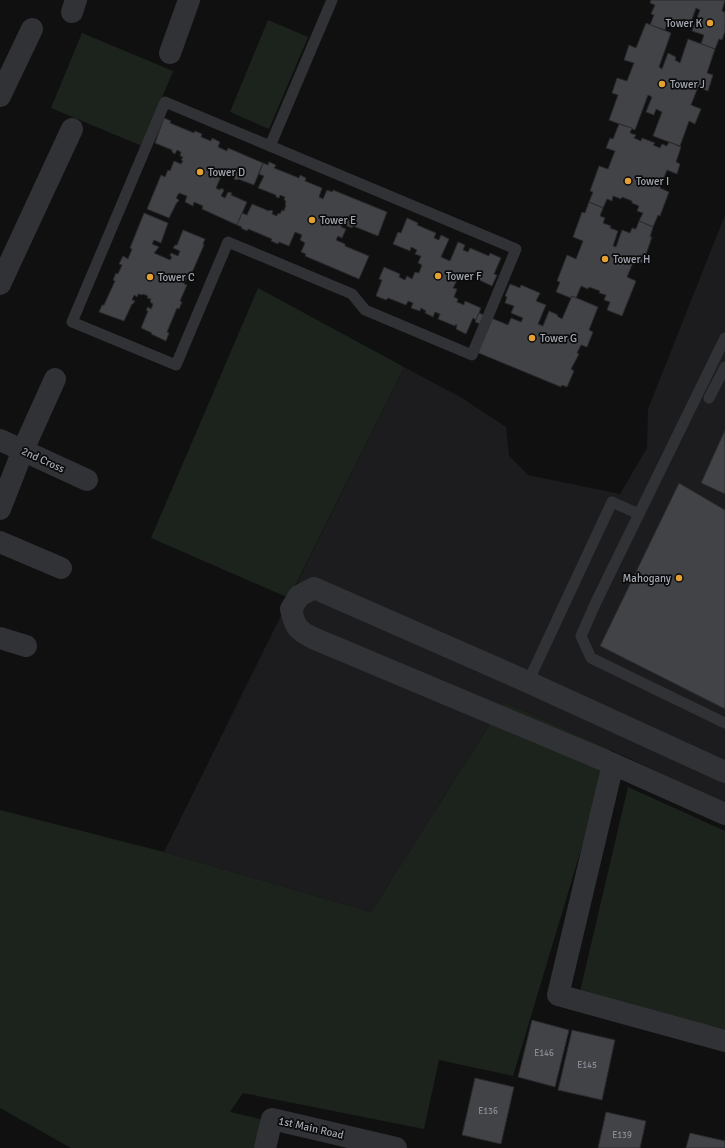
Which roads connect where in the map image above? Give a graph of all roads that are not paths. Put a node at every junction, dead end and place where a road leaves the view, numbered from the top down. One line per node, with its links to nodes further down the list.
1 (189, 0): 4 (street)
2 (332, 0): 7 (lane)
3 (32, 29): 5 (street)
4 (170, 53)
5 (0, 96)
6 (72, 129): 8 (street)
7 (270, 146): 7 (lane)
8 (0, 284)
9 (725, 338): 17 (lane)
10 (725, 367): 12 (lane)
11 (55, 379): 14 (street)
12 (709, 398)
13 (0, 440): 14 (street, 2nd Cross)
14 (23, 450): 15 (street, 2nd Cross); 16 (street)
15 (87, 480)
16 (0, 509)
17 (639, 514): 22 (lane); 23 (lane)
18 (0, 542): 19 (street)
19 (61, 568)
20 (0, 638): 21 (street)
21 (26, 646)
22 (528, 682): 24 (street); 25 (street)
23 (725, 723)
24 (613, 764): 26 (street); 27 (street)
25 (725, 772)
26 (725, 814)
27 (725, 1041)
28 (266, 1148): 29 (street, 1st Main Road)
29 (396, 1148)

